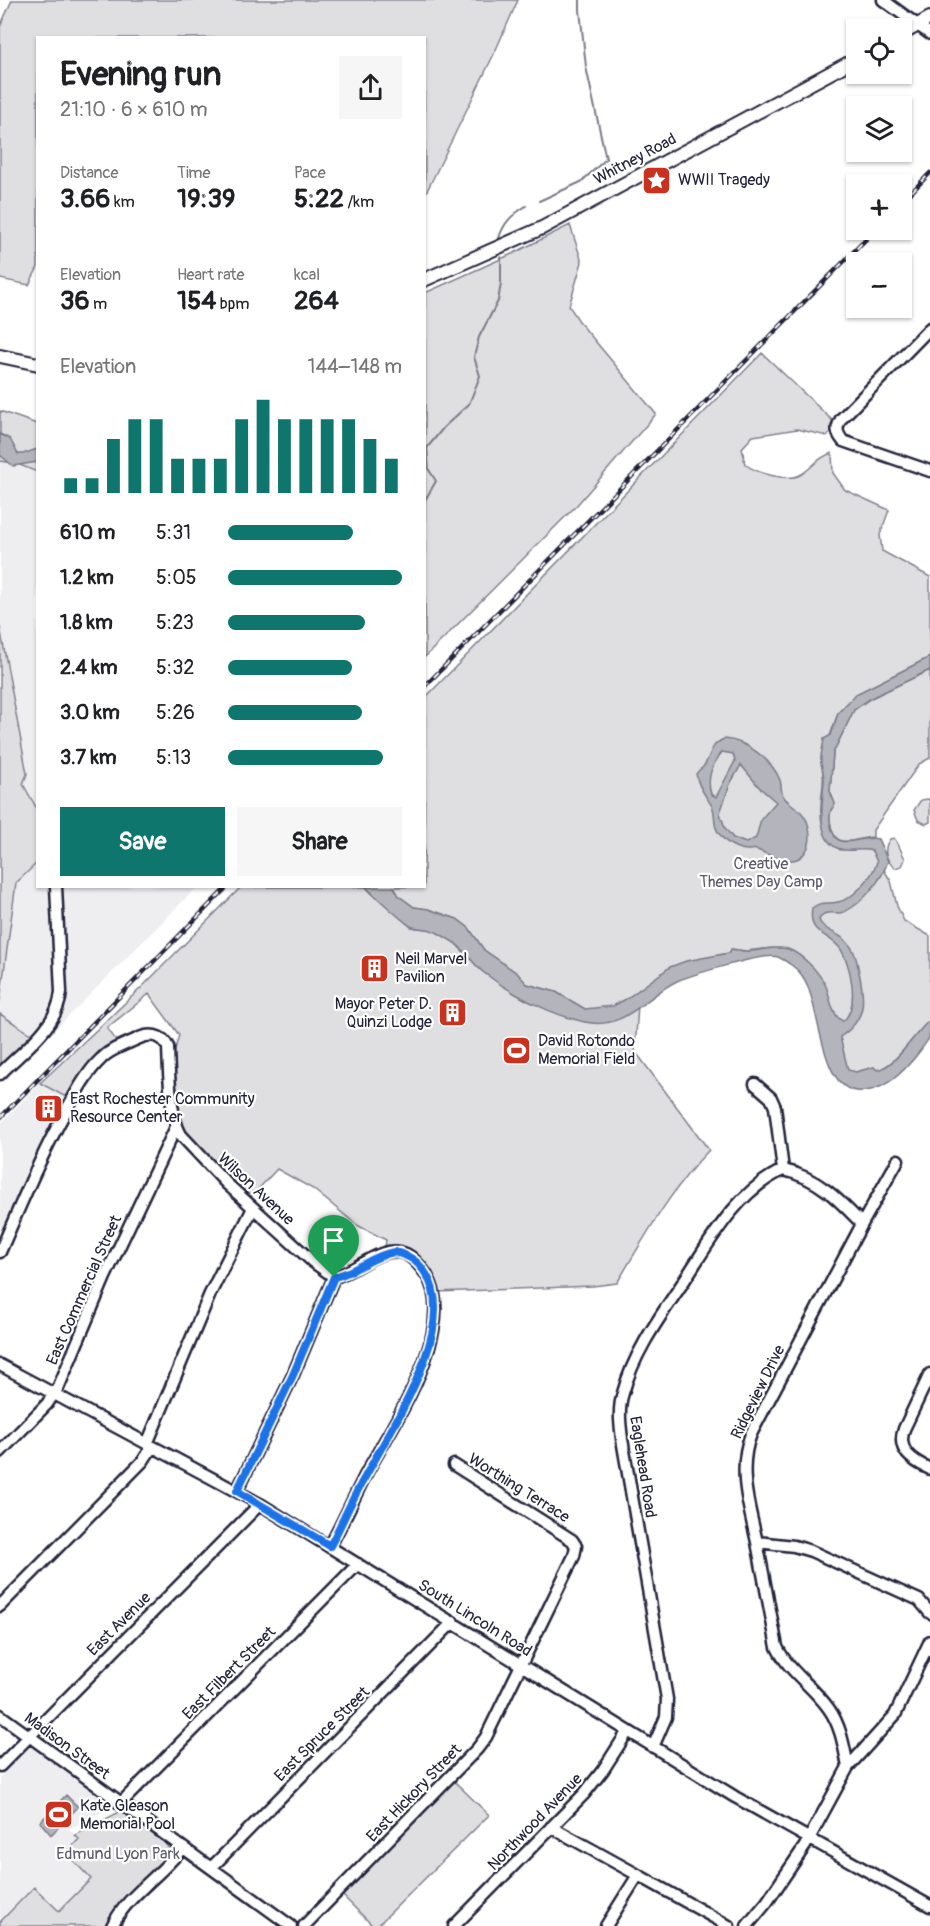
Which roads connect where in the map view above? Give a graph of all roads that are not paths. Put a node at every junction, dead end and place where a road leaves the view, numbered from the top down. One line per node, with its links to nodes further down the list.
1 (884, 0): 3 (street)
2 (930, 18): 3 (main road)
3 (916, 25): 4 (main road); 5 (street)
4 (912, 27)
5 (930, 34)
6 (846, 64): 7 (main road, Whitney Road)
7 (426, 279)
8 (930, 328): 11 (street)
9 (0, 356): 10 (main road)
10 (36, 364)
11 (930, 471)
12 (56, 888): 13 (street)
13 (0, 1074)
14 (755, 1084): 17 (street)
15 (176, 1127): 18 (street, Wilson Avenue); 20 (street); 24 (street, East Commercial Street)
16 (898, 1160): 19 (street, Ridgeview Drive)
17 (783, 1170): 19 (street); 42 (street, Eaglehead Road)
18 (253, 1208): 21 (street, Wilson Avenue); 25 (street)
19 (862, 1224): 31 (street, Ridgeview Drive)
20 (0, 1252)
21 (334, 1277): 29 (street); 32 (street)
22 (0, 1365): 24 (street, South Lincoln Road)
23 (930, 1374): 28 (street)
24 (53, 1395): 25 (street, South Lincoln Road); 26 (street, East Commercial Street)
25 (150, 1446): 29 (street, South Lincoln Road); 34 (street)
26 (0, 1452)
27 (454, 1465): 38 (street, Worthing Terrace)
28 (930, 1469)
29 (237, 1491): 30 (street, South Lincoln Road)
30 (260, 1504): 32 (street, South Lincoln Road); 41 (street, East Avenue)
31 (757, 1542): 35 (street); 44 (street, Ridgeview Drive)
32 (330, 1546): 33 (street, South Lincoln Road)
33 (358, 1564): 36 (street, South Lincoln Road); 45 (street, East Filbert Street)
34 (0, 1606)
35 (930, 1613)
36 (453, 1622): 38 (street, South Lincoln Road); 49 (street, East Spruce Street)
37 (930, 1641): 44 (street)
38 (522, 1664): 40 (street, South Lincoln Road); 54 (street, East Hickory Street)
39 (0, 1715): 41 (street, Madison Street)
40 (628, 1731): 42 (street, South Lincoln Road); 46 (street, Northwood Avenue)
41 (29, 1736): 43 (street, East Avenue); 45 (street, Madison Street)
42 (652, 1747): 47 (street, South Lincoln Road)
43 (0, 1766)
44 (848, 1767): 47 (street)
45 (120, 1804): 48 (street, Madison Street)
46 (551, 1827): 50 (street); 55 (street, Northwood Avenue)
47 (809, 1839): 51 (street, South Lincoln Road); 58 (street)
48 (182, 1848): 49 (street, Madison Street); 52 (street)
49 (211, 1868): 53 (street, Madison Street)
50 (638, 1875): 56 (street); 57 (street)
51 (930, 1906)
52 (112, 1926)
53 (291, 1926)
54 (304, 1926)
55 (454, 1926)
56 (606, 1926)
57 (729, 1926)
58 (747, 1926)

